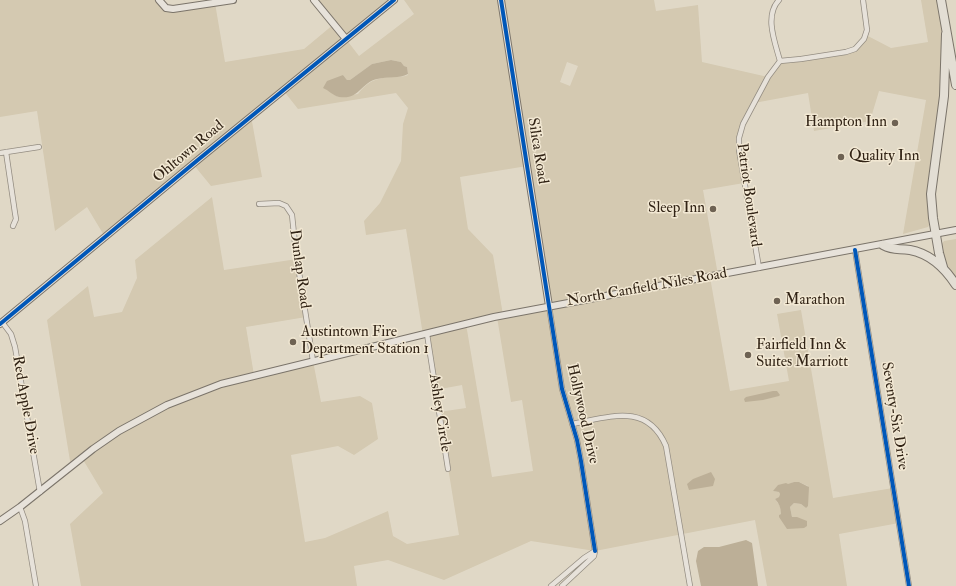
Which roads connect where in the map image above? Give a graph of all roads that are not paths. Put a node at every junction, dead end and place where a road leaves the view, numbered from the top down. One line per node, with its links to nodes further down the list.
1 (159, 0): 2 (main road)
2 (233, 0)
3 (314, 0): 10 (main road)
4 (394, 0): 10 (main road, Ohltown Road)
5 (501, 0): 25 (main road, Silica Road)
6 (779, 0): 11 (street)
7 (863, 0): 11 (street)
8 (941, 0): 9 (highway)
9 (946, 34): 12 (highway); 19 (highway)
10 (346, 39): 26 (main road, Ohltown Road)
11 (780, 61): 23 (street, Patriot Boulevard)
12 (956, 85)
13 (39, 147): 14 (street)
14 (6, 152): 15 (street); 17 (street)
15 (0, 153)
16 (260, 204): 28 (street, Dunlap Road)
17 (13, 226)
18 (956, 230): 19 (main road, North Canfield Niles Road)
19 (936, 234): 20 (main road, North Canfield Niles Road); 22 (highway)
20 (883, 245): 21 (main road, North Canfield Niles Road); 22 (highway)
21 (855, 250): 23 (main road, North Canfield Niles Road); 39 (street, Seventy-Six Drive)
22 (944, 267): 24 (highway)
23 (759, 268): 25 (main road, North Canfield Niles Road)
24 (956, 285)
25 (549, 306): 27 (main road, North Canfield Niles Road); 29 (street, Hollywood Drive)
26 (1, 323): 31 (street, Red Apple Drive)
27 (427, 334): 28 (main road, North Canfield Niles Road); 30 (street, Ashley Circle)
28 (313, 361): 31 (main road, North Canfield Niles Road)
29 (572, 424): 34 (street, Hollywood Drive); 38 (street)
30 (448, 469)
31 (40, 492): 32 (main road, North Canfield Niles Road)
32 (20, 508): 33 (main road, North Canfield Niles Road); 35 (street)
33 (0, 521)
34 (595, 552): 36 (street); 37 (street)
35 (36, 586)
36 (551, 586)
37 (562, 586)
38 (690, 586)
39 (909, 586)

